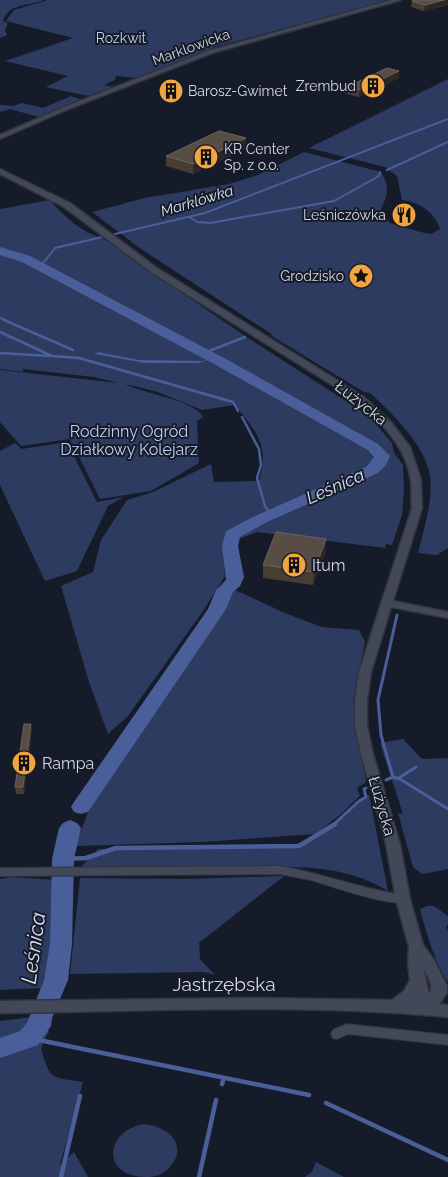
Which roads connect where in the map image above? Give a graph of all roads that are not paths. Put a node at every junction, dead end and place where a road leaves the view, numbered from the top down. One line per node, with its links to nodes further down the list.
1 (398, 0): 2 (main road, Marklowicka)
2 (0, 137)
3 (0, 170): 4 (main road, Łużycka)
4 (387, 603): 5 (main road); 7 (main road, Łużycka)
5 (448, 615)
6 (0, 872): 7 (street)
7 (403, 899): 8 (main road, Łużycka)
8 (416, 947): 9 (main road, Łużycka); 10 (main road, Łużycka)
9 (417, 982): 11 (main road); 13 (main road, Łużycka)
10 (443, 990): 13 (main road, Łużycka)
11 (395, 1006): 12 (main road, Jastrzębska); 13 (main road, Jastrzębska)
12 (0, 1007)
13 (427, 1008): 14 (main road, Jastrzębska)
14 (448, 1010)
15 (337, 1034): 16 (street)
16 (448, 1040)

